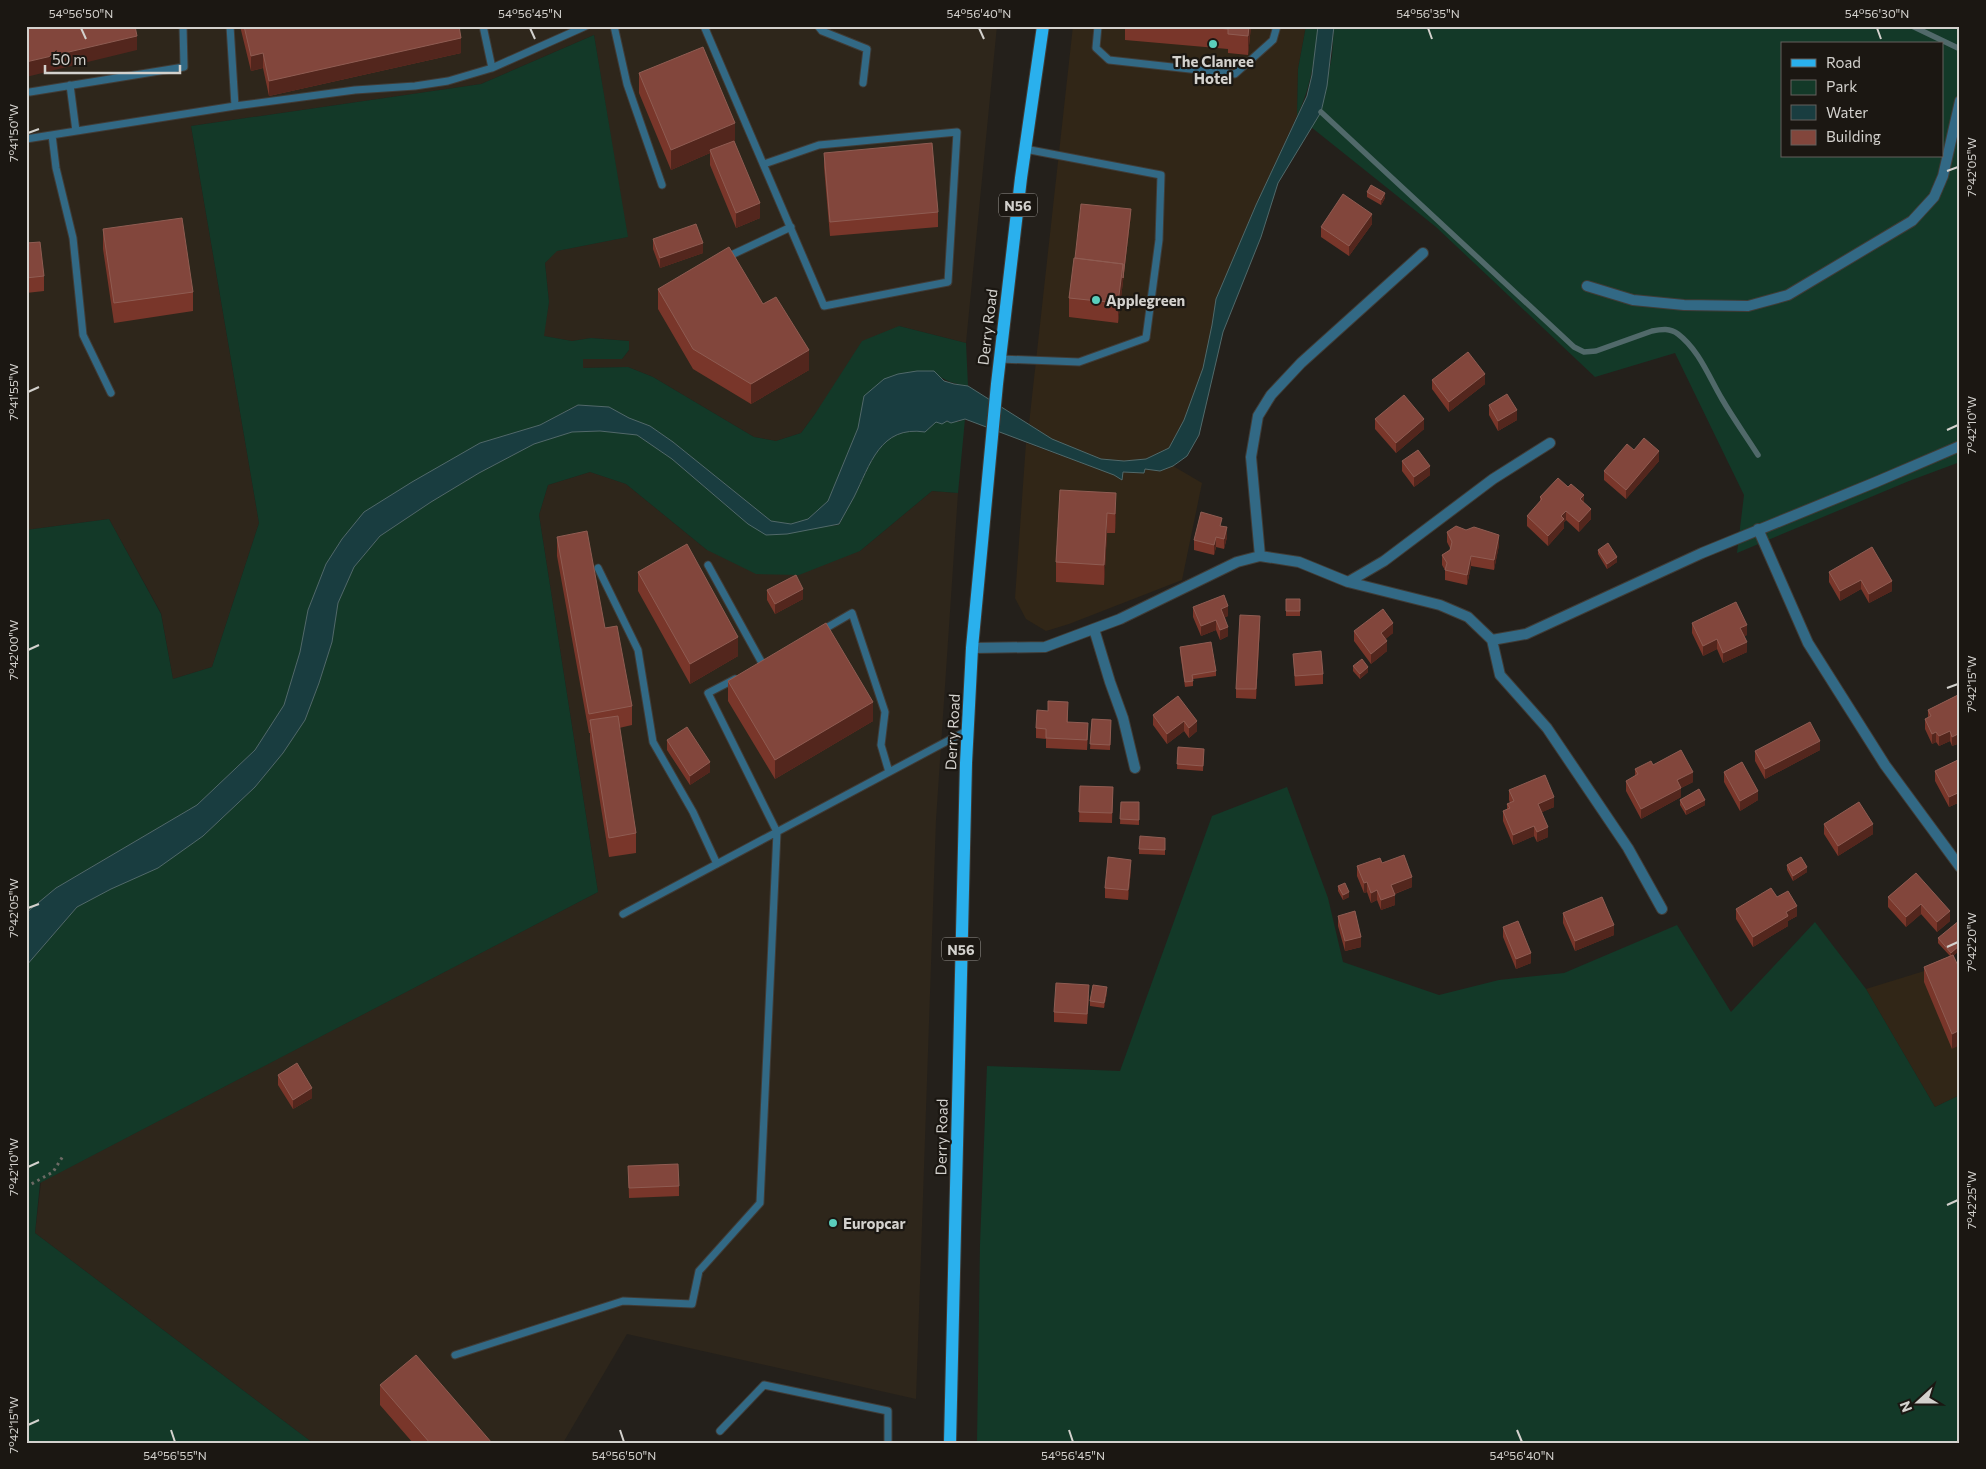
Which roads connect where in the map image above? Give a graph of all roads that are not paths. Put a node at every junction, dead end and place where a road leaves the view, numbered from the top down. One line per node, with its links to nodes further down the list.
1 (182, 26): 14 (lane)
2 (230, 26): 17 (lane)
3 (483, 26): 12 (lane)
4 (586, 26): 11 (lane)
5 (614, 26): 23 (lane)
6 (704, 26): 22 (lane)
7 (818, 26): 13 (lane)
8 (1044, 26): 21 (main road, Derry Road / N56)
9 (1098, 26): 10 (lane)
10 (1277, 26)
11 (568, 30): 12 (lane)
12 (492, 68): 17 (lane)
13 (863, 83)
14 (70, 85): 15 (lane); 18 (lane)
15 (30, 92)
16 (1960, 101): 27 (street)
17 (235, 106): 18 (lane)
18 (76, 131): 19 (lane)
19 (52, 135): 20 (lane); 29 (lane)
20 (26, 139)
21 (1025, 149): 28 (main road, Derry Road / N56); 28 (lane)
22 (764, 164): 24 (lane); 24 (lane)
23 (662, 186)
24 (791, 227): 26 (lane)
25 (1423, 253): 33 (street)
26 (720, 261)
27 (1586, 286)
28 (1000, 359): 40 (main road, Derry Road / N56)
29 (111, 393)
30 (1550, 442): 36 (street)
31 (1960, 446): 32 (street)
32 (1758, 529): 39 (street); 50 (street)
33 (1260, 556): 36 (street); 37 (street)
34 (708, 565): 42 (lane)
35 (598, 568): 49 (lane)
36 (1348, 582): 39 (street)
37 (1094, 629): 40 (street); 46 (street)
38 (811, 636): 47 (lane)
39 (1492, 640): 51 (street)
40 (972, 648): 45 (main road, Derry Road / N56)
41 (770, 659): 42 (lane)
42 (762, 663): 43 (lane)
43 (754, 668)
44 (739, 676): 48 (lane)
45 (969, 729): 47 (lane); 56 (main road, Derry Road / N56)
46 (1135, 768)
47 (889, 772): 48 (lane)
48 (777, 832): 49 (lane); 53 (lane)
49 (717, 864): 52 (lane)
50 (1960, 867)
51 (1662, 910)
52 (623, 914)
53 (455, 1355)
54 (720, 1432): 55 (lane)
55 (888, 1443)
56 (950, 1443)

